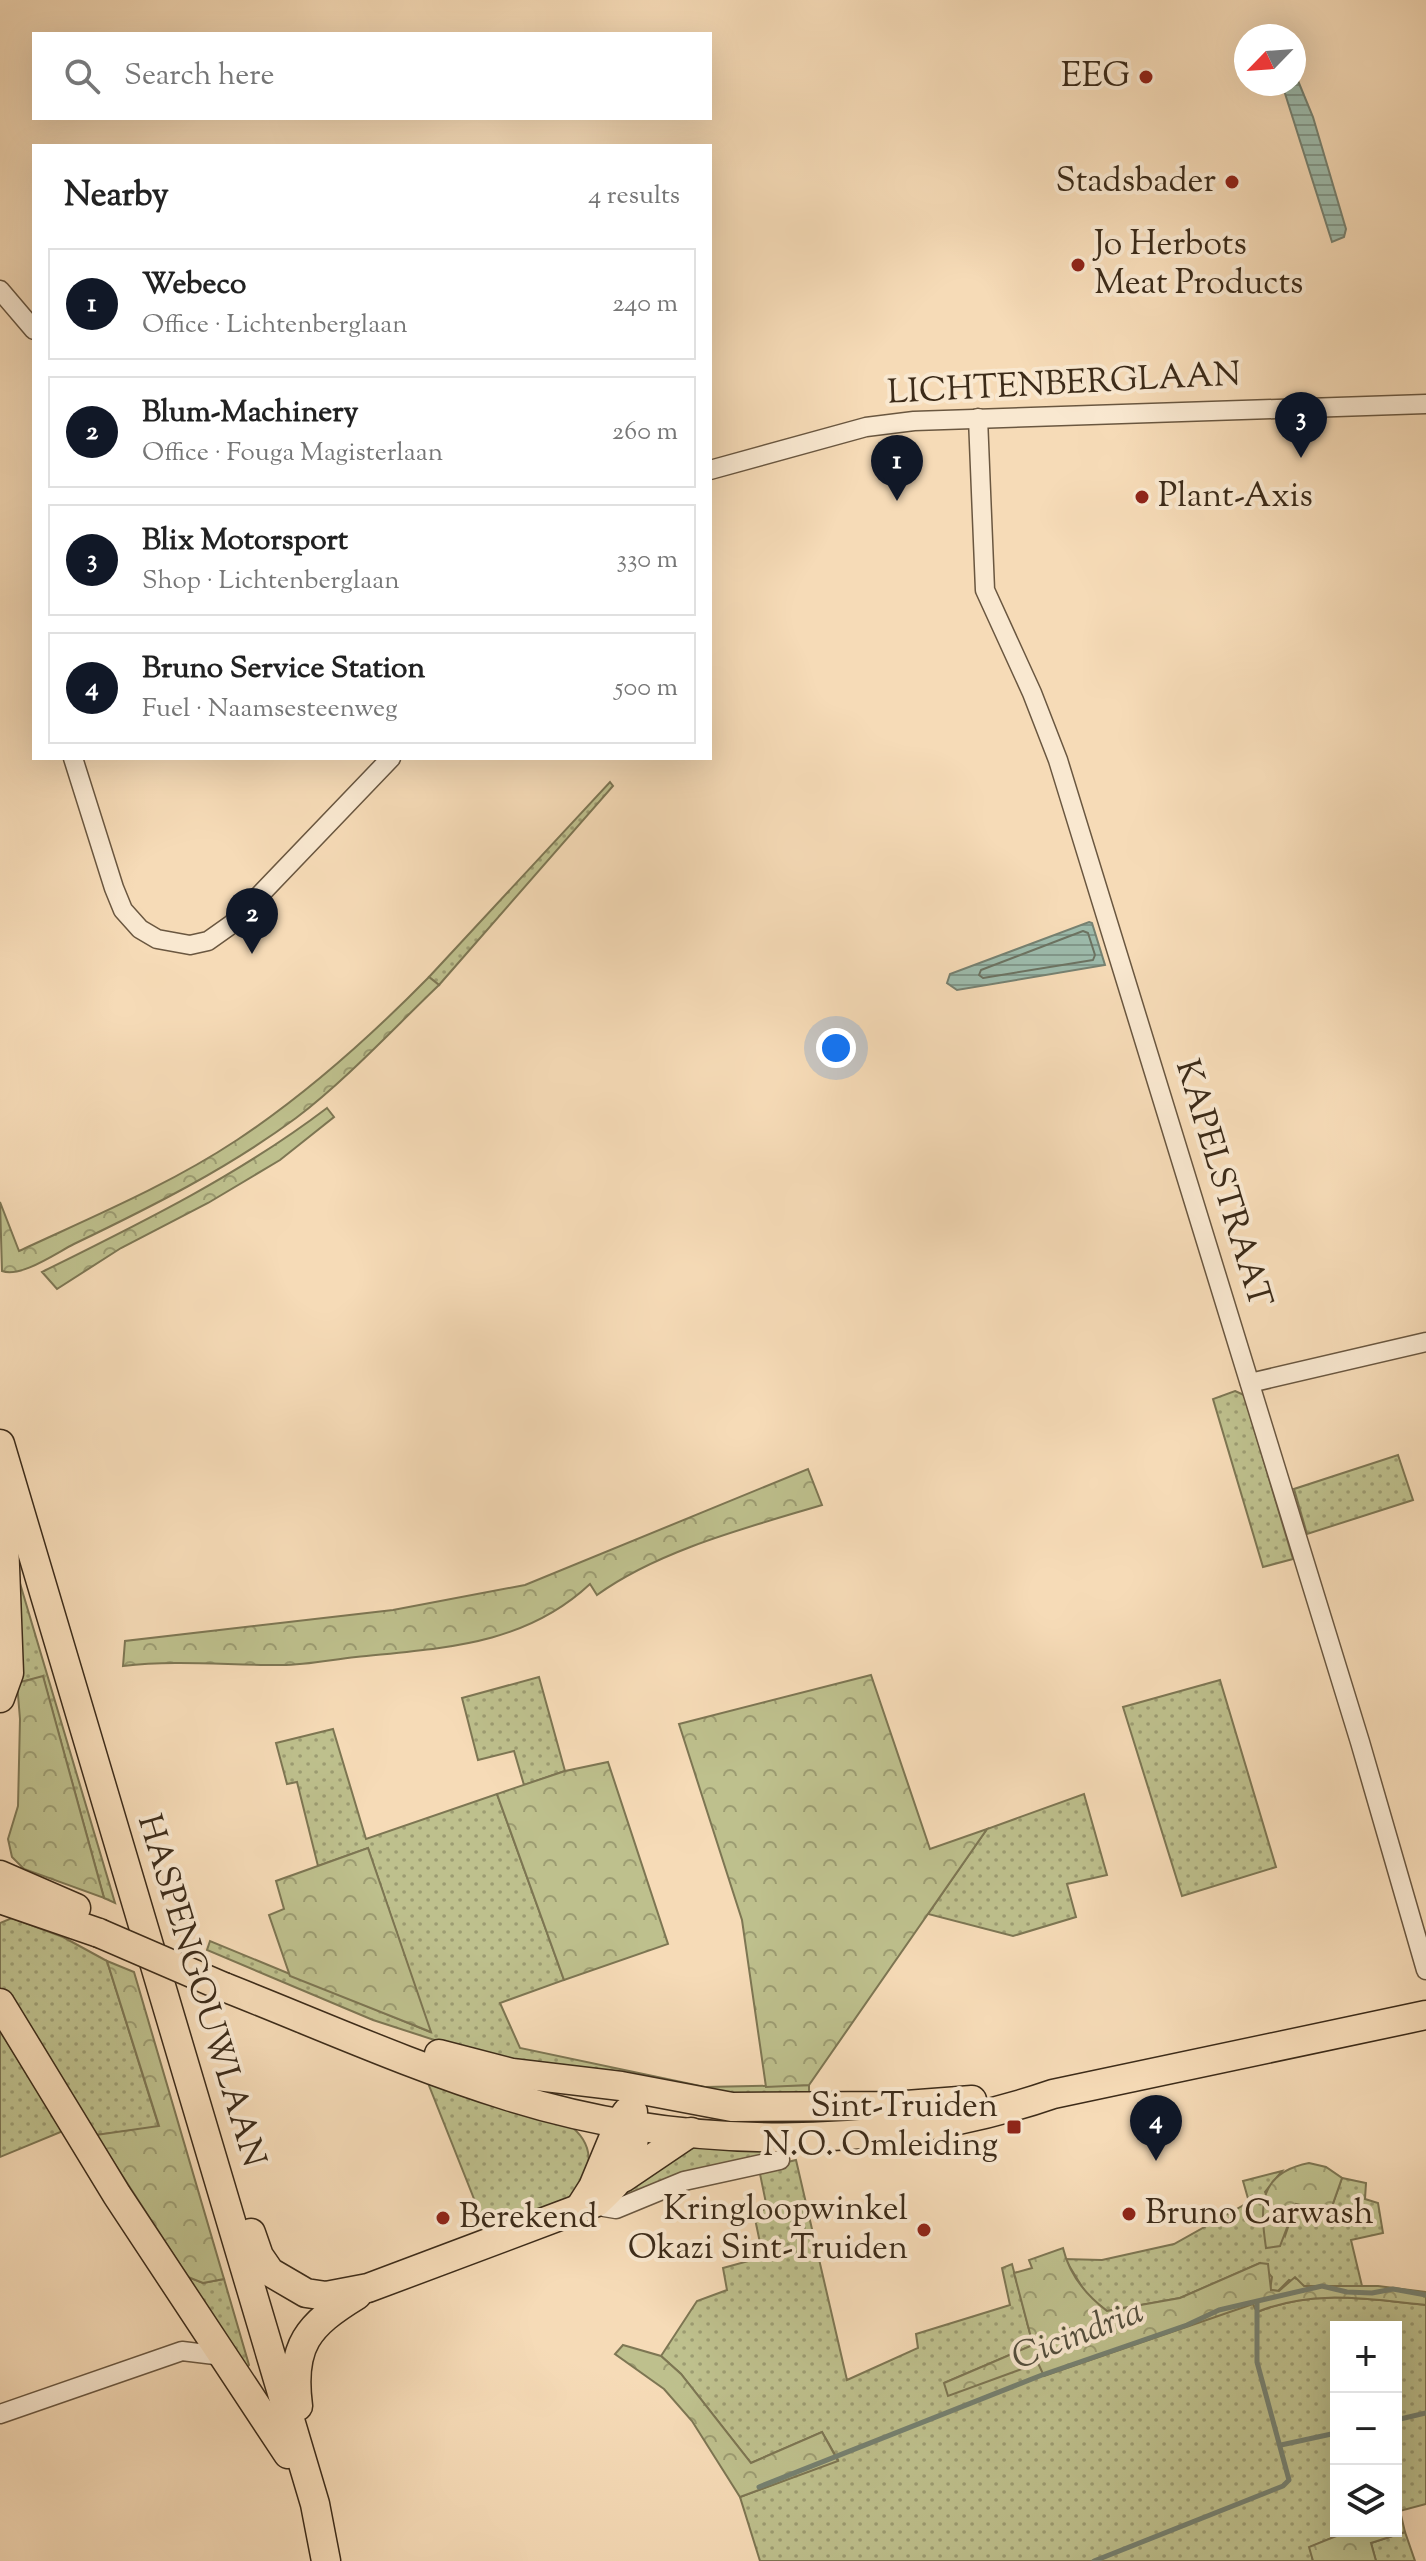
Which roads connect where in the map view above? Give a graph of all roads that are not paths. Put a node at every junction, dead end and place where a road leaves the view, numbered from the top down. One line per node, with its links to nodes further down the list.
1 (0, 290): 2 (street)
2 (32, 328)
3 (1426, 404): 4 (street, LICHTENBERGLAAN)
4 (978, 418): 5 (street, LICHTENBERGLAAN); 9 (street, KAPELSTRAAT)
5 (712, 469)
6 (74, 760): 7 (street)
7 (389, 760)
8 (1426, 1342): 9 (street)
9 (1250, 1383): 15 (street, KAPELSTRAAT)
10 (0, 1445): 11 (main road); 25 (main road, HASPENGOUWLAAN)
11 (3, 1688)
12 (0, 1875): 14 (main road)
13 (4, 1904): 14 (main road)
14 (97, 1925): 16 (main road, bridge)
15 (1426, 1970)
16 (221, 1978): 20 (main road); 21 (main road)
17 (0, 2003): 28 (main road)
18 (1426, 2015): 19 (main road)
19 (1053, 2094): 21 (main road); 22 (main road)
20 (561, 2109): 21 (main road); 24 (main road)
21 (626, 2112): 22 (main road); 24 (main road)
22 (691, 2132): 24 (main road)
23 (780, 2160): 26 (street)
24 (612, 2171): 26 (main road)
25 (224, 2194): 27 (main road); 32 (main road, HASPENGOUWLAAN)
26 (588, 2202): 27 (main road)
27 (368, 2288): 32 (main road)
28 (198, 2315): 29 (street); 30 (main road)
29 (182, 2351): 30 (street); 31 (street)
30 (223, 2356): 32 (main road)
31 (0, 2414)
32 (315, 2504): 33 (main road, HASPENGOUWLAAN)
33 (326, 2561)

